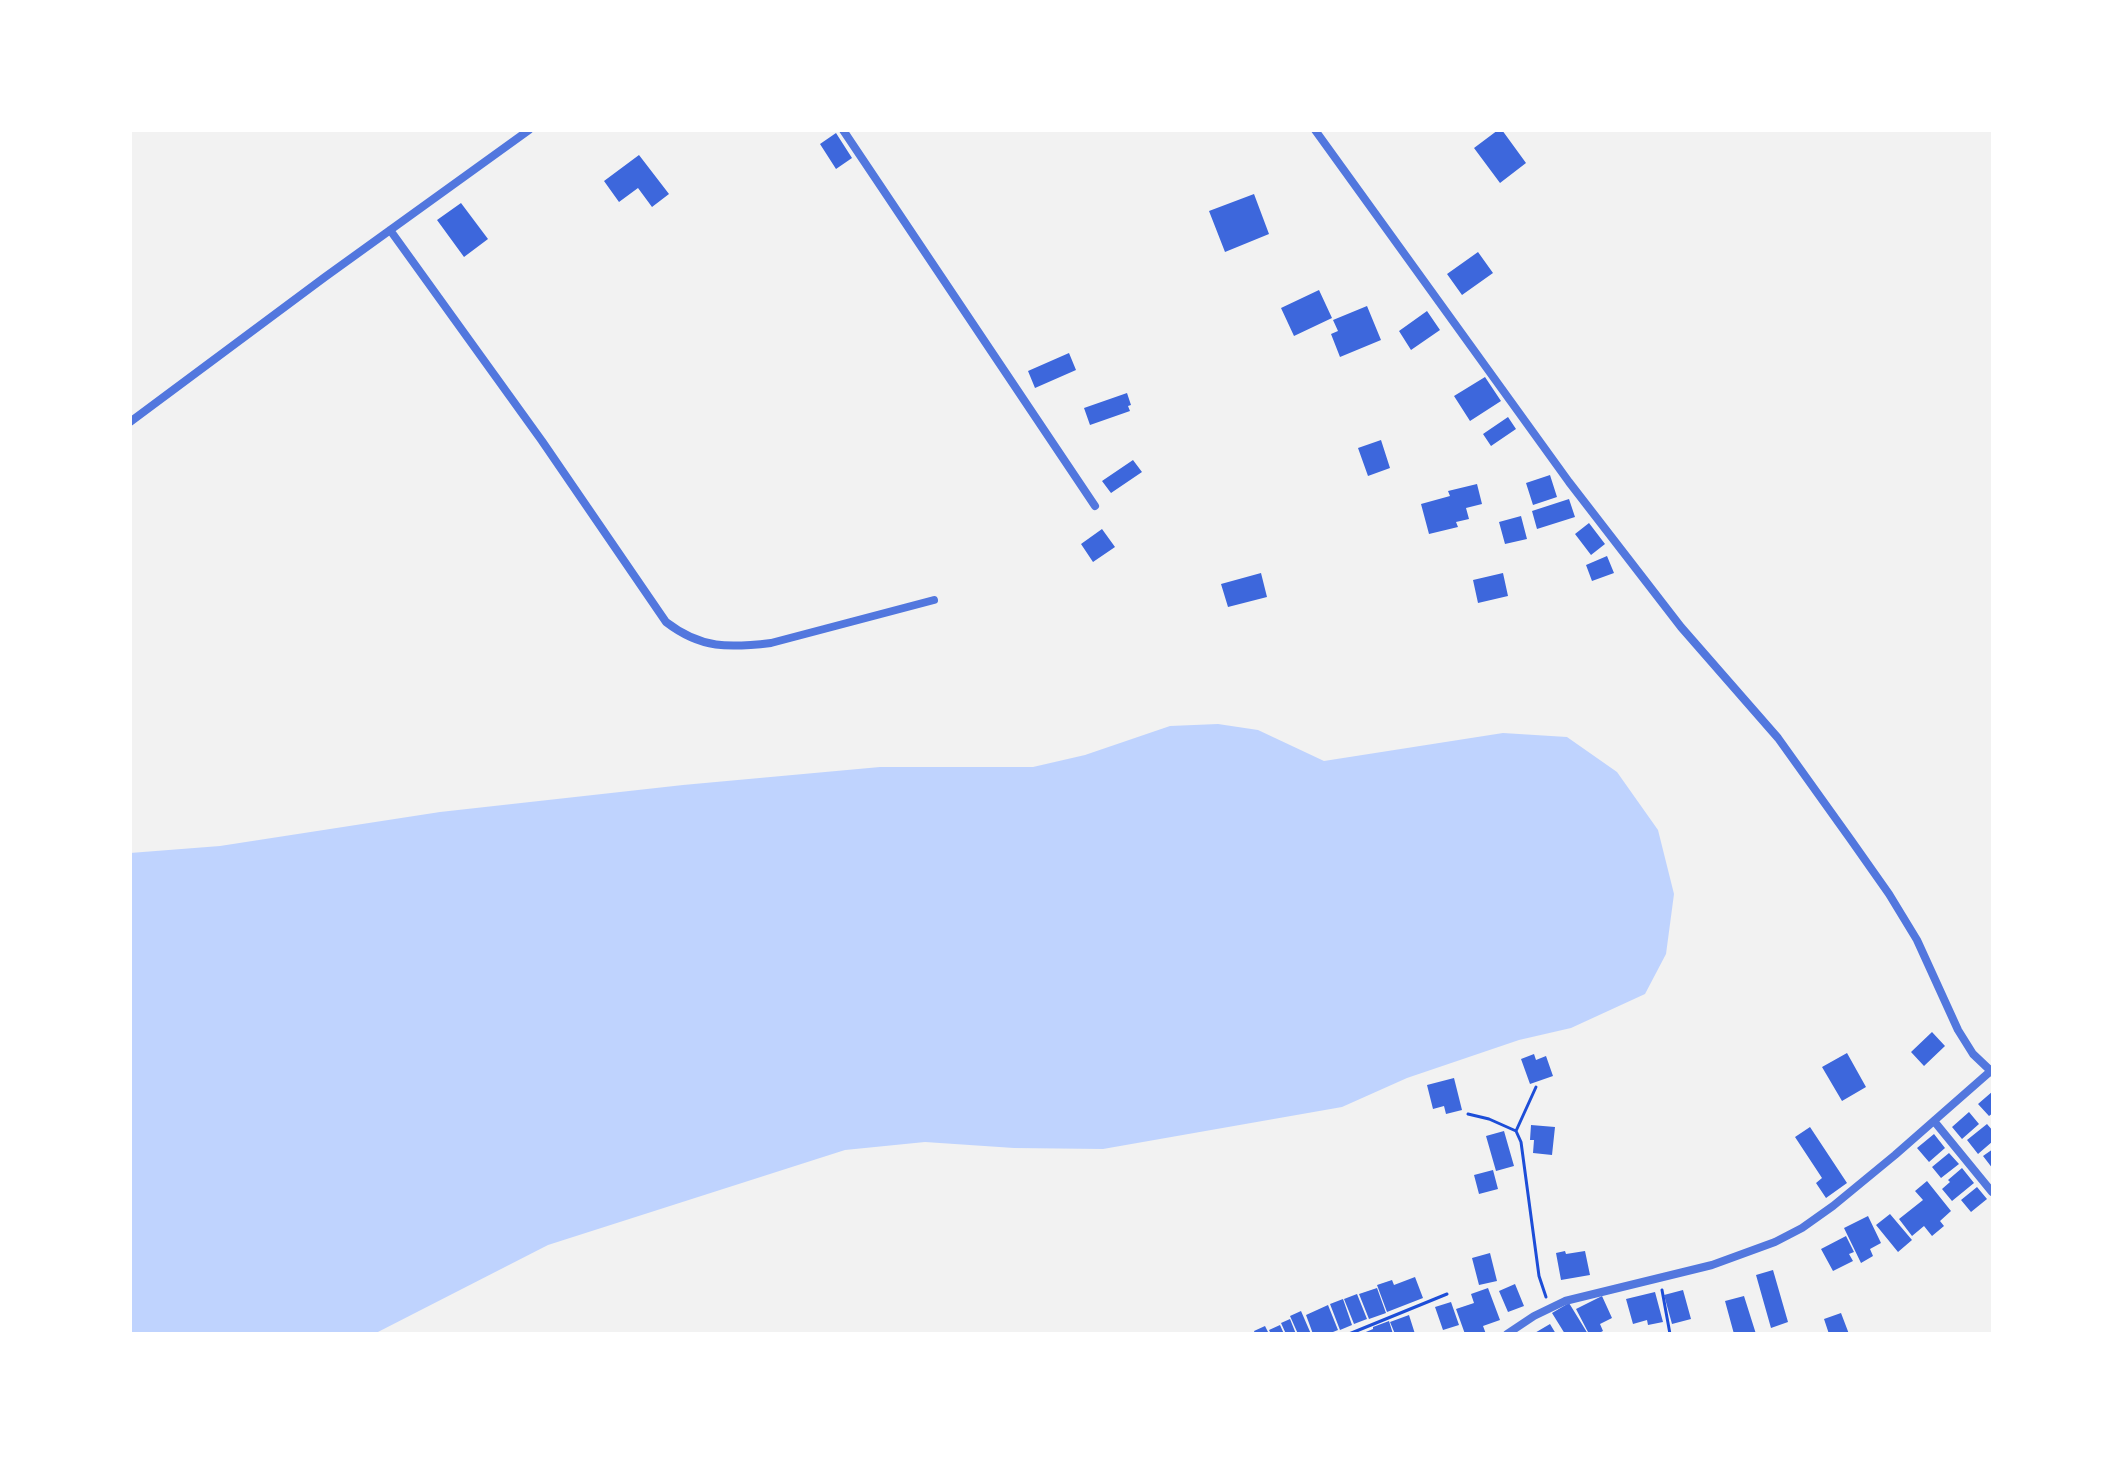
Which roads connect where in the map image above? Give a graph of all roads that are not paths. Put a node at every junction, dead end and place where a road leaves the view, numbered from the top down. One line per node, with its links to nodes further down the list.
1 (529, 130): 4 (street)
2 (843, 130): 6 (street)
3 (1315, 130): 8 (street)
4 (390, 230): 5 (street); 7 (street)
5 (130, 422)
6 (1095, 506)
7 (934, 600)
8 (1992, 1071): 9 (street)
9 (1934, 1121): 10 (street); 11 (street)
10 (1992, 1192)
11 (1507, 1334)

